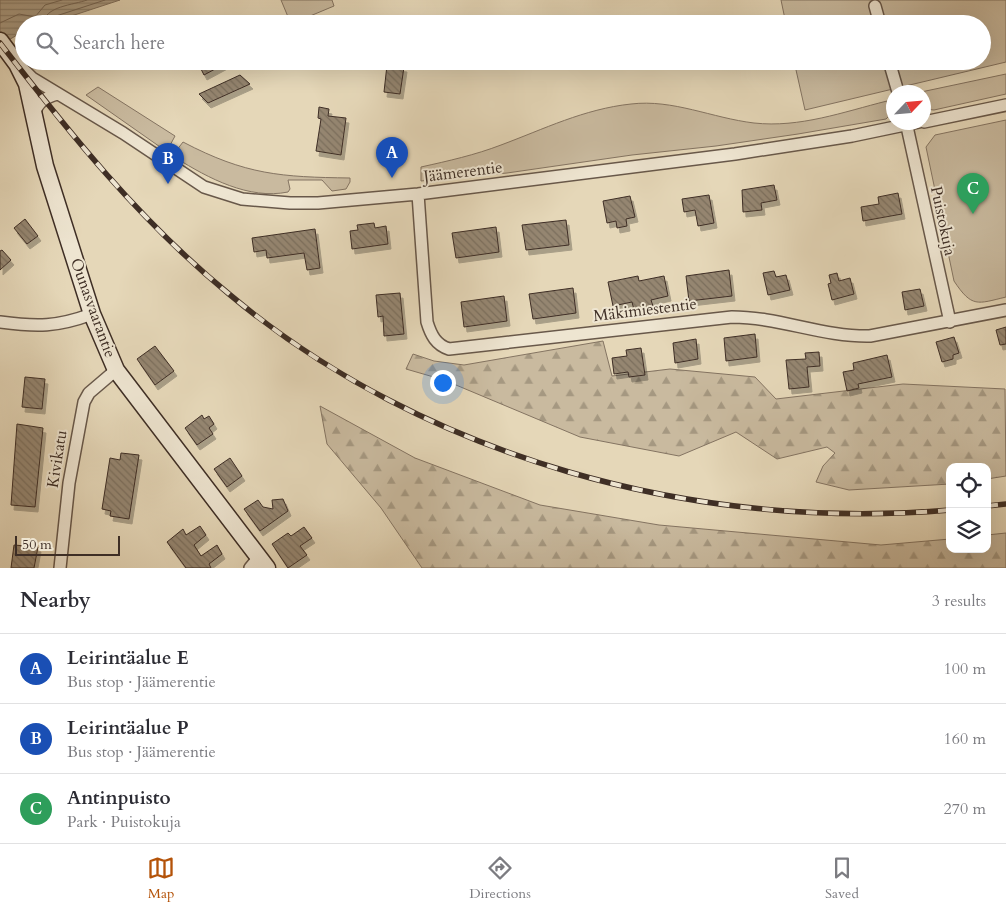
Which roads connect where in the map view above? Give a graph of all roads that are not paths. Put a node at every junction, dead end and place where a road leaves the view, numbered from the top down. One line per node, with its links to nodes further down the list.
1 (875, 6): 2 (street)
2 (878, 15)
3 (0, 41): 4 (street, Ounasvaarantie)
4 (15, 61)
5 (20, 70): 11 (street, Ounasvaarantie)
6 (23, 70): 9 (street, Jäämerentie)
7 (892, 70): 8 (street)
8 (896, 85)
9 (58, 94): 11 (street); 15 (street, Jäämerentie)
10 (1006, 104): 12 (street)
11 (34, 119): 17 (street, Ounasvaarantie)
12 (931, 120)
13 (886, 128): 15 (street, Jäämerentie)
14 (907, 130): 19 (street, Puistokuja)
15 (418, 194): 19 (street, Mäkimiestentie)
16 (1006, 310): 19 (street, Mäkimiestentie)
17 (92, 314): 18 (street); 20 (street, Ounasvaarantie)
18 (0, 322)
19 (950, 322)
20 (116, 370): 21 (street, Ounasvaarantie); 22 (street, Kivikatu)
21 (259, 564)
22 (60, 568)

